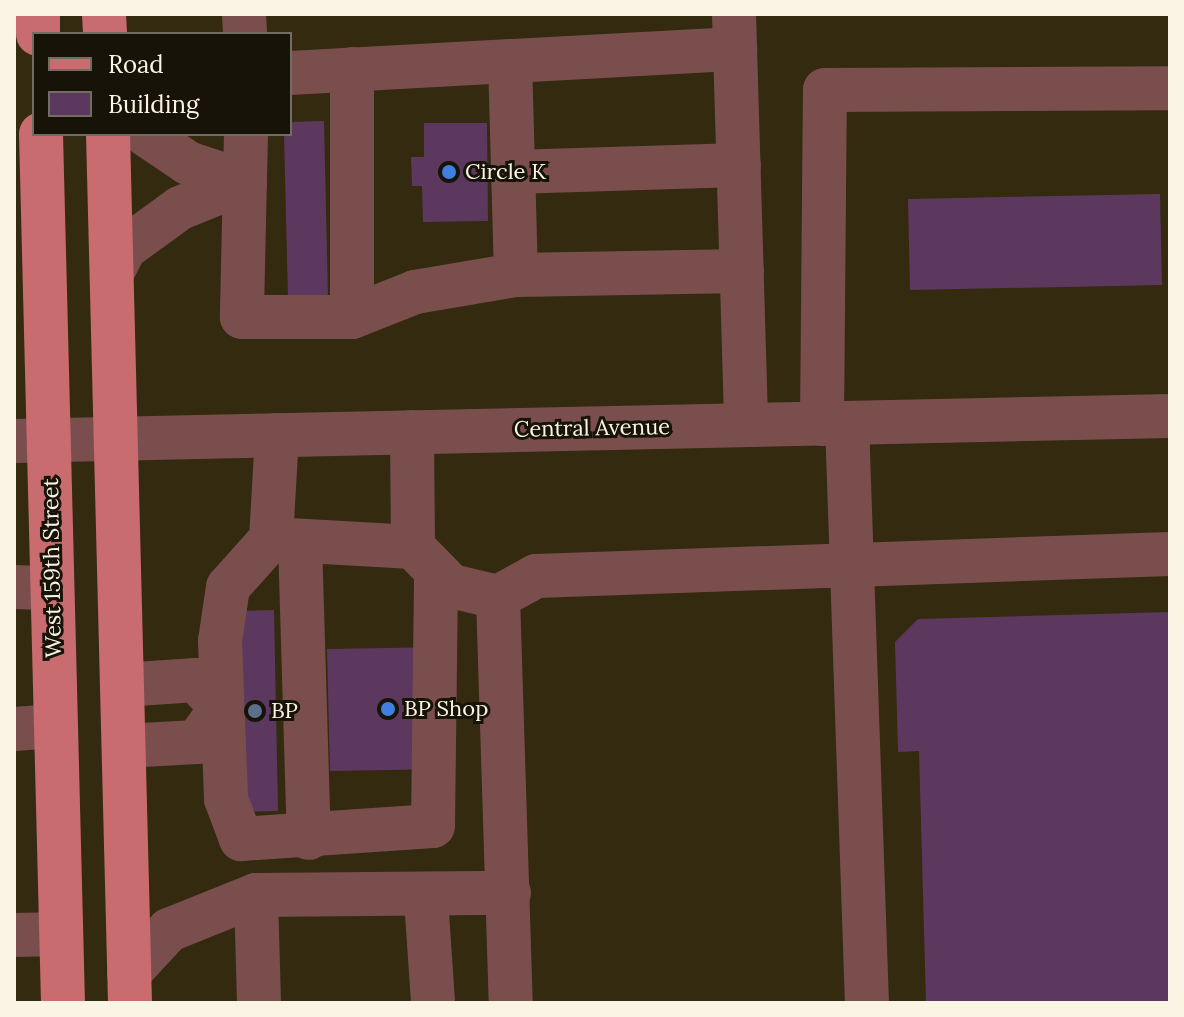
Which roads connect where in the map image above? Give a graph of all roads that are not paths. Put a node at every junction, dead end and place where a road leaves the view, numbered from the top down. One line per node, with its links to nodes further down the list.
1 (735, 31): 2 (street); 10 (street)
2 (510, 61): 3 (street); 11 (street)
3 (352, 69): 4 (street); 16 (street)
4 (292, 73)
5 (1170, 88): 18 (street)
6 (41, 136): 23 (main road, West 159th Street)
7 (108, 136): 14 (main road)
8 (148, 136): 12 (street)
9 (246, 136): 12 (street)
10 (739, 165): 11 (street); 13 (street)
11 (513, 172): 15 (street)
12 (245, 182): 14 (street); 16 (street)
13 (742, 271): 15 (street); 19 (street)
14 (112, 273): 22 (main road)
15 (516, 275): 16 (street)
16 (352, 317)
17 (1170, 416): 18 (street, Central Avenue)
18 (834, 423): 19 (street, Central Avenue); 27 (street)
19 (746, 425): 20 (street, Central Avenue)
20 (412, 432): 21 (street, Central Avenue); 26 (street)
21 (277, 435): 22 (street, Central Avenue); 24 (street)
22 (115, 439): 23 (street, Central Avenue); 30 (main road)
23 (31, 441): 28 (main road, West 159th Street)
24 (286, 540): 26 (street); 31 (street); 34 (street)
25 (1170, 554): 27 (street)
26 (425, 559): 29 (street); 34 (street)
27 (851, 560): 29 (street); 45 (street)
28 (33, 587): 32 (main road, West 159th Street)
29 (498, 597): 35 (street)
30 (122, 685): 31 (street); 33 (main road)
31 (221, 708): 33 (street); 34 (street)
32 (35, 728): 38 (main road, West 159th Street)
33 (124, 746): 40 (main road)
34 (309, 838)
35 (509, 893): 37 (street); 44 (street)
36 (256, 895): 37 (street); 40 (street); 42 (street)
37 (426, 899): 43 (street)
38 (61, 934): 39 (street); 41 (main road, West 159th Street)
39 (14, 935)
40 (130, 988)
41 (63, 1003)
42 (259, 1003)
43 (433, 1003)
44 (511, 1003)
45 (867, 1003)

